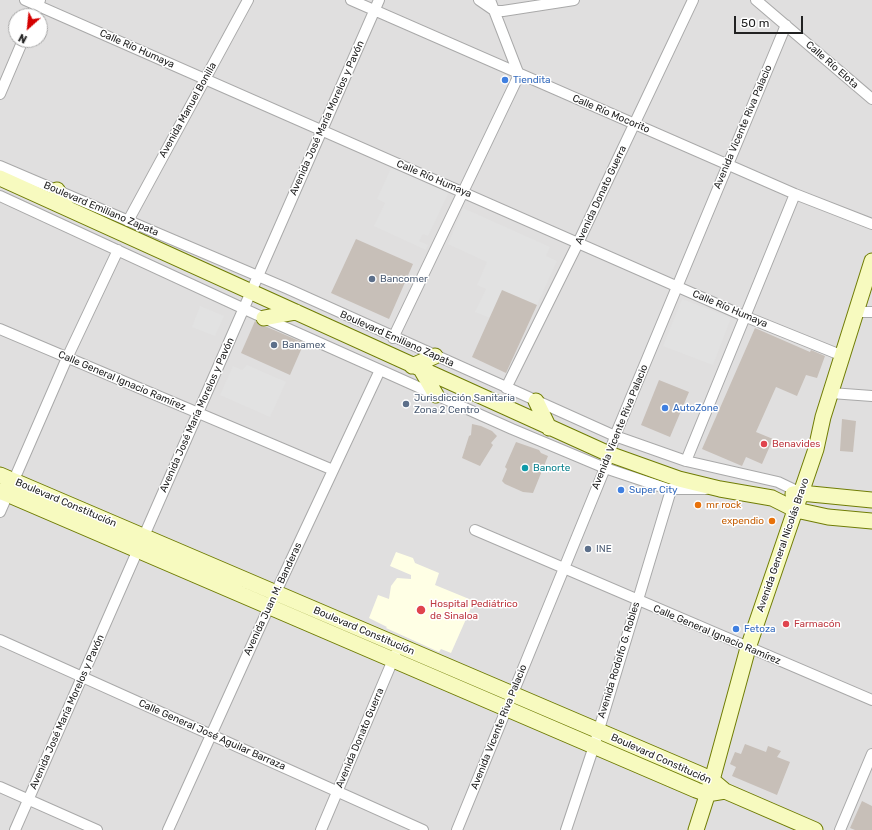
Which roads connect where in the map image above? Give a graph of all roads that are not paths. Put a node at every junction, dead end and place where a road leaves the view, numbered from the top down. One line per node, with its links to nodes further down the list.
1 (26, 0): 10 (street, Calle Río Humaya)
2 (248, 0): 16 (street, Avenida Manuel Bonilla)
3 (351, 0): 11 (street, Calle Río Mocorito)
4 (379, 0): 11 (street, Avenida José María Morelos y Pavón)
5 (479, 0): 12 (street)
6 (490, 0): 12 (street)
7 (573, 0): 12 (street)
8 (693, 0): 19 (street, Avenida Donato Guerra)
9 (756, 0): 13 (street, Calle Río Elota)
10 (39, 3): 16 (street, Calle Río Humaya)
11 (374, 10): 15 (street, Calle Río Mocorito); 20 (street, Avenida José María Morelos y Pavón)
12 (495, 11): 15 (street)
13 (786, 25): 18 (street, Calle Río Elota); 21 (street, Avenida Vicente Riva Palacio)
14 (20, 48): 17 (street)
15 (519, 75): 19 (street, Calle Río Mocorito); 25 (street)
16 (205, 79): 20 (street, Calle Río Humaya); 29 (street, Avenida Manuel Bonilla)
17 (0, 94)
18 (872, 99)
19 (635, 124): 21 (street, Calle Río Mocorito); 31 (street, Avenida Donato Guerra)
20 (321, 131): 25 (street, Calle Río Humaya); 34 (street, Avenida José María Morelos y Pavón)
21 (728, 164): 26 (street, Calle Río Mocorito); 35 (street, Avenida Vicente Riva Palacio)
22 (0, 166): 24 (street, Boulevard Emiliano Zapata)
23 (0, 178): 28 (main road, Boulevard Emiliano Zapata)
24 (57, 190): 28 (main road); 29 (street, Boulevard Emiliano Zapata)
25 (463, 191): 31 (street, Calle Río Humaya); 44 (street)
26 (795, 194): 30 (street, Calle Río Mocorito); 41 (street)
27 (0, 196): 32 (street, Boulevard Emiliano Zapata)
28 (67, 208): 36 (main road, Boulevard Emiliano Zapata)
29 (128, 221): 34 (street, Boulevard Emiliano Zapata)
30 (872, 224)
31 (578, 243): 35 (street, Calle Río Humaya); 50 (street, Avenida Donato Guerra)
32 (118, 250): 37 (street, Boulevard Emiliano Zapata); 47 (street)
33 (872, 261): 39 (main road, Avenida General Nicolás Bravo)
34 (258, 276): 36 (street, Avenida José María Morelos y Pavón); 44 (street, Boulevard Emiliano Zapata)
35 (677, 286): 41 (street, Calle Río Humaya); 57 (street, Avenida Vicente Riva Palacio)
36 (251, 293): 37 (street, Avenida José María Morelos y Pavón); 38 (main road, Boulevard Emiliano Zapata)
37 (244, 309): 42 (street, Boulevard Emiliano Zapata); 55 (street, Avenida José María Morelos y Pavón)
38 (296, 312): 42 (main road); 48 (main road, Boulevard Emiliano Zapata)
39 (856, 312): 40 (street); 46 (main road, Avenida General Nicolás Bravo)
40 (872, 312)
41 (744, 316): 46 (street, Calle Río Humaya); 59 (street)
42 (264, 318): 49 (street, Boulevard Emiliano Zapata)
43 (0, 330): 47 (street, Calle General Ignacio Ramírez)
44 (393, 338): 45 (street, Boulevard Emiliano Zapata)
45 (435, 356): 48 (main road); 50 (street, Boulevard Emiliano Zapata)
46 (842, 356): 51 (main road, Avenida General Nicolás Bravo)
47 (67, 358): 55 (street, Calle General Ignacio Ramírez); 61 (street)
48 (417, 368): 52 (main road); 56 (main road, Boulevard Emiliano Zapata)
49 (380, 370): 52 (street, Boulevard Emiliano Zapata); 60 (street, Avenida Juan M. Banderas)
50 (506, 388): 54 (street, Boulevard Emiliano Zapata)
51 (831, 393): 53 (street); 64 (main road, Avenida General Nicolás Bravo)
52 (436, 395): 58 (street, Boulevard Emiliano Zapata)
53 (872, 396)
54 (536, 401): 56 (main road); 57 (street, Boulevard Emiliano Zapata)
55 (198, 413): 60 (street, Calle General Ignacio Ramírez); 71 (street, Avenida José María Morelos y Pavón)
56 (550, 428): 58 (main road, Boulevard Emiliano Zapata)
57 (615, 436): 58 (street, Avenida Vicente Riva Palacio); 59 (street, Boulevard Emiliano Zapata)
58 (607, 461): 62 (main road, Boulevard Emiliano Zapata); 63 (street, Boulevard Emiliano Zapata); 73 (street, Avenida Vicente Riva Palacio)
59 (686, 461): 64 (street, Boulevard Emiliano Zapata)
60 (333, 470): 74 (street, Avenida Juan M. Banderas)
61 (5, 485): 68 (street); 71 (main road, Boulevard Constitución); 72 (main road, Boulevard Constitución)
62 (720, 489): 63 (street, Boulevard Emiliano Zapata); 65 (main road, Boulevard Emiliano Zapata)
63 (671, 490): 75 (street, Avenida Rodolfo G. Robles)
64 (801, 493): 65 (main road, Boulevard Emiliano Zapata); 66 (main road, Boulevard Emiliano Zapata); 67 (main road, Avenida General Nicolás Bravo)
65 (772, 498): 67 (main road, Boulevard Emiliano Zapata)
66 (872, 500)
67 (796, 510): 69 (main road, Boulevard Emiliano Zapata); 79 (main road, Avenida General Nicolás Bravo)
68 (0, 512)
69 (872, 521)
70 (474, 530): 73 (street, Calle General Ignacio Ramírez)
71 (144, 536): 72 (street, Avenida José María Morelos y Pavón); 74 (main road, Boulevard Constitución)
72 (138, 551): 76 (main road, Boulevard Constitución); 81 (street, Avenida José María Morelos y Pavón)
73 (563, 569): 75 (street, Calle General Ignacio Ramírez); 82 (street, Avenida Vicente Riva Palacio)
74 (276, 593): 76 (street, Avenida Juan M. Banderas); 78 (main road, Boulevard Constitución)
75 (637, 601): 79 (street, Calle General Ignacio Ramírez); 85 (street, Avenida Rodolfo G. Robles)
76 (269, 607): 80 (main road, Boulevard Constitución); 86 (street, Avenida Juan M. Banderas)
77 (0, 640): 81 (street, Calle General José Aguilar Barraza)
78 (399, 646): 80 (street, Avenida Donato Guerra); 82 (main road, Boulevard Constitución)
79 (748, 648): 83 (street, Calle General Ignacio Ramírez); 89 (main road, Avenida General Nicolás Bravo)
80 (393, 660): 84 (main road, Boulevard Constitución); 91 (street, Avenida Donato Guerra)
81 (82, 677): 86 (street, Calle General José Aguilar Barraza); 94 (street, Avenida José María Morelos y Pavón)
82 (513, 694): 84 (street, Avenida Vicente Riva Palacio); 85 (main road, Boulevard Constitución)
83 (872, 700)
84 (506, 709): 87 (main road, Boulevard Constitución); 100 (street, Avenida Vicente Riva Palacio)
85 (598, 731): 87 (street, Avenida Rodolfo G. Robles); 89 (main road, Boulevard Constitución)
86 (211, 734): 91 (street, Calle General José Aguilar Barraza); 97 (street, Avenida Juan M. Banderas)
87 (594, 746): 93 (main road, Boulevard Constitución); 101 (street, Avenida Rodolfo G. Robles)
88 (872, 754): 104 (street)
89 (712, 780): 92 (main road, Boulevard Constitución); 93 (main road, Avenida General Nicolás Bravo)
90 (0, 787): 94 (street)
91 (337, 791): 98 (street, Avenida Donato Guerra); 99 (street, Calle General José Aguilar Barraza)
92 (725, 791): 93 (main road, Boulevard Constitución); 103 (main road, Boulevard Constitución)
93 (707, 794): 102 (main road, Avenida General Nicolás Bravo)
94 (28, 800): 95 (street, Avenida José María Morelos y Pavón); 96 (street)
95 (15, 830)
96 (97, 830)
97 (168, 830)
98 (321, 830)
99 (423, 830)
100 (457, 830)
101 (566, 830)
102 (696, 830)
103 (815, 830)
104 (840, 830)

